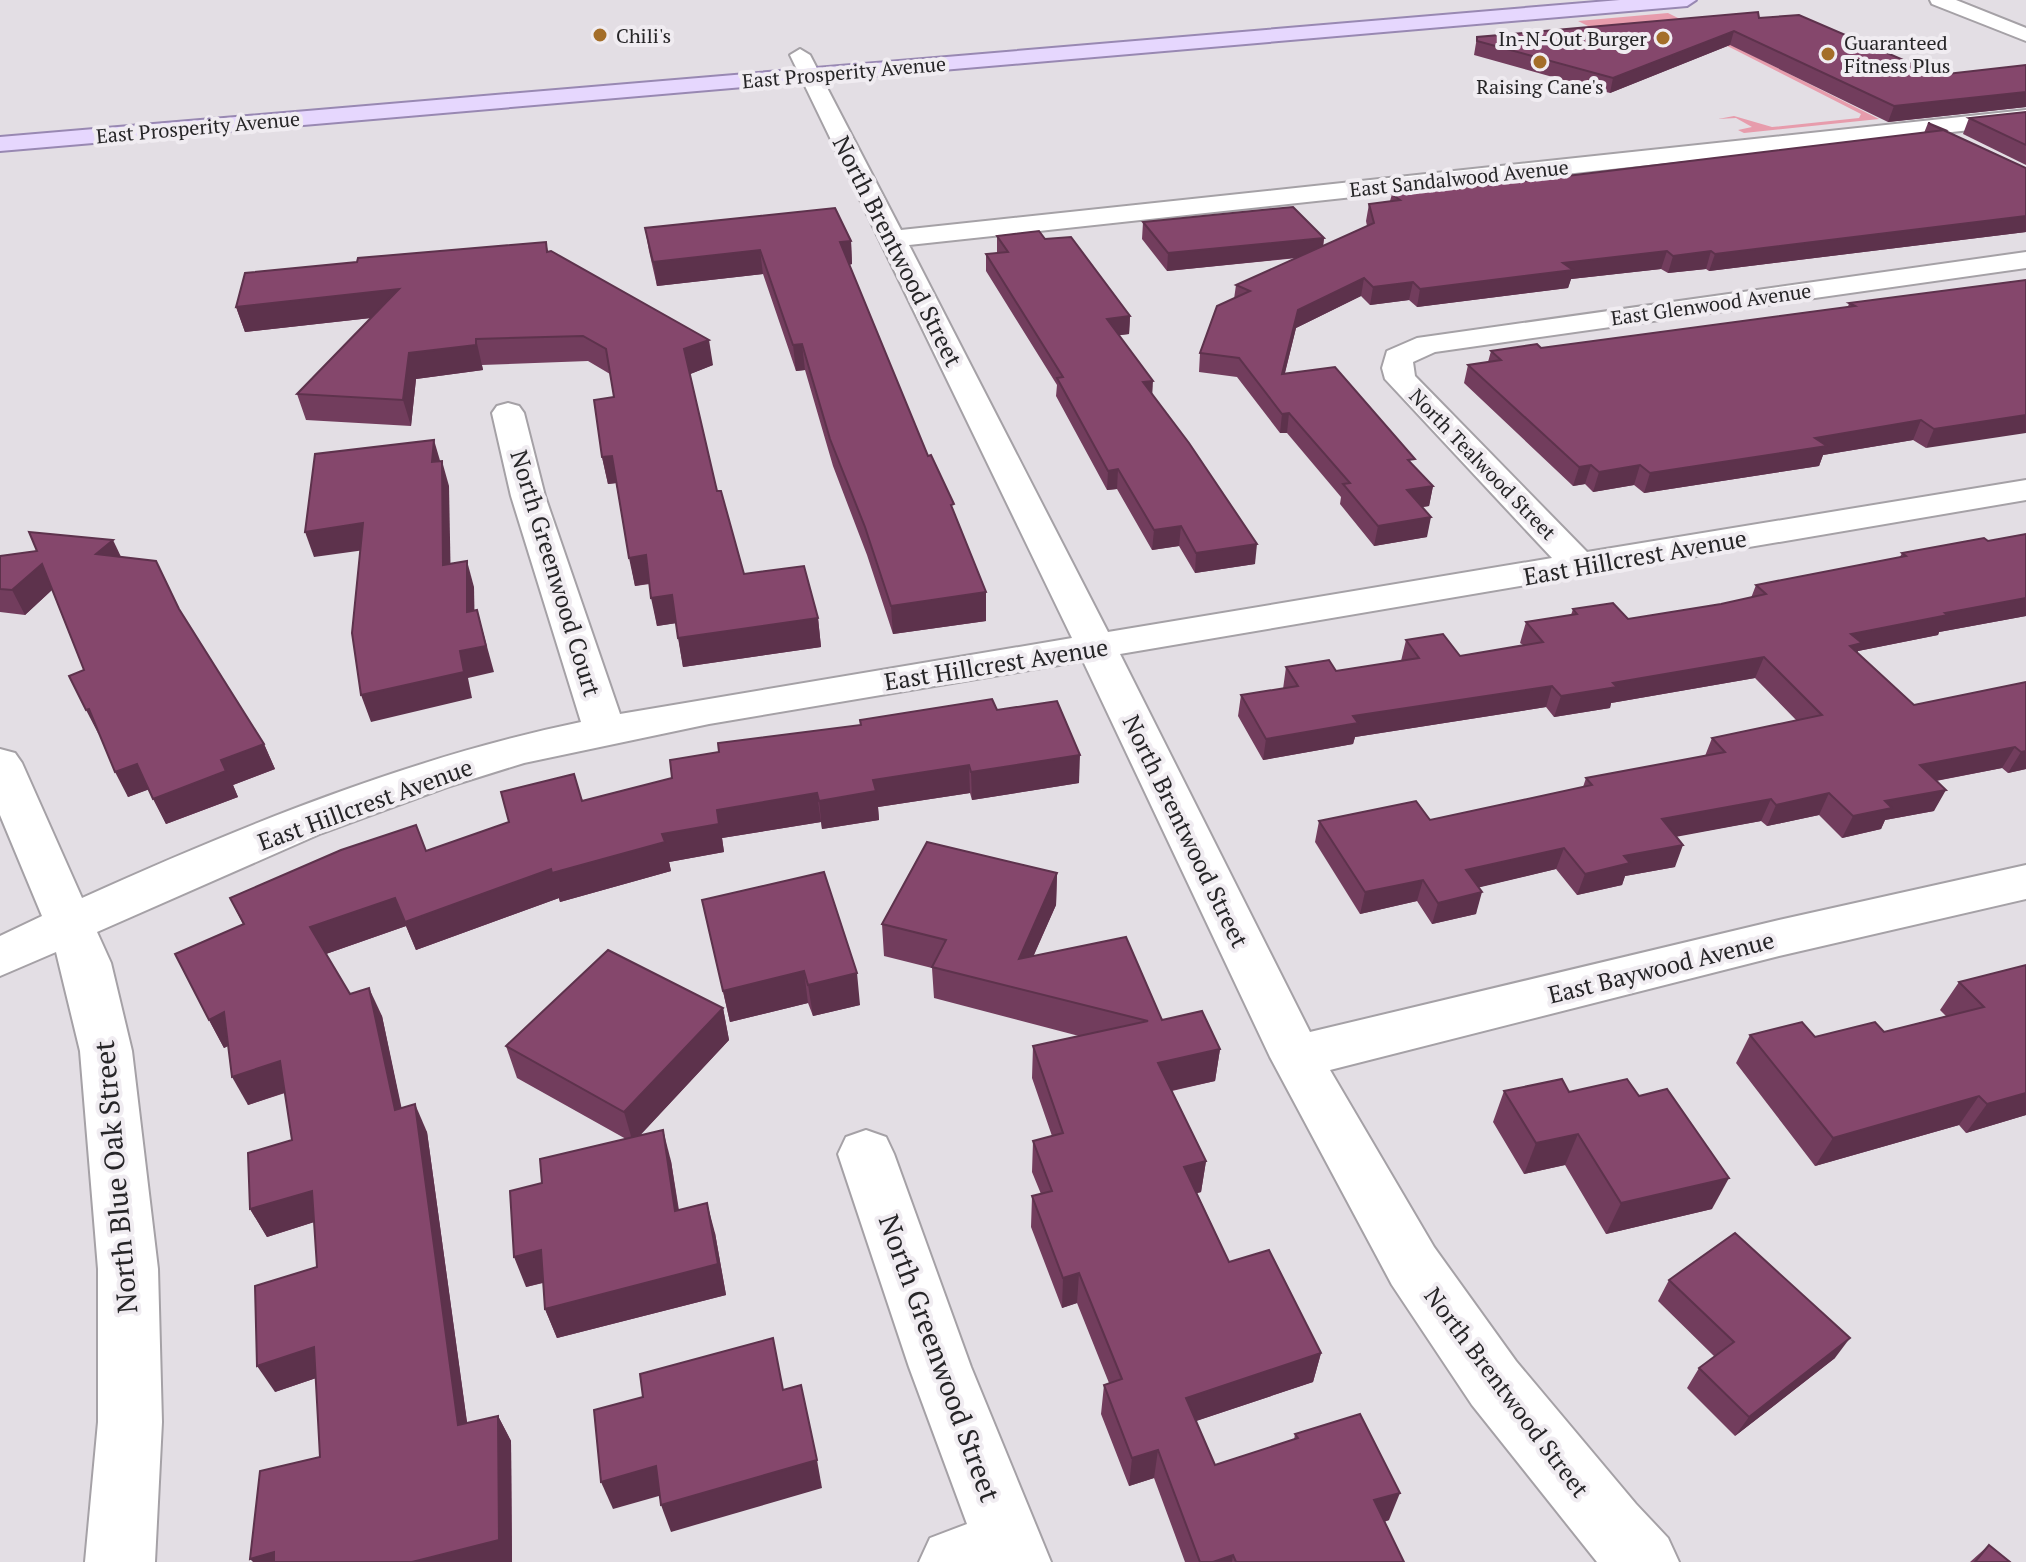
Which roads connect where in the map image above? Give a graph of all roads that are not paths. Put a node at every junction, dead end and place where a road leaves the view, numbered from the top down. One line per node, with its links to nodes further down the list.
1 (1477, 0): 9 (main road, East Prosperity Avenue)
2 (1489, 0): 7 (main road)
3 (1564, 0): 6 (main road)
4 (1687, 0): 6 (main road, East Prosperity Avenue)
5 (1939, 0): 8 (street)
6 (1525, 14): 7 (main road, East Prosperity Avenue)
7 (1351, 29): 9 (main road, East Prosperity Avenue)
8 (2026, 35)
9 (805, 65): 11 (main road, East Prosperity Avenue); 11 (main road, East Prosperity Avenue); 17 (street, North Brentwood Street)
10 (189, 106): 11 (main road, East Prosperity Avenue)
11 (241, 113): 14 (main road); 15 (main road, East Prosperity Avenue)
12 (2026, 117): 13 (street, East Sandalwood Avenue)
13 (1926, 128): 16 (street); 17 (street, East Sandalwood Avenue)
14 (0, 136)
15 (0, 144)
16 (1970, 149)
17 (892, 239): 23 (street, North Brentwood Street)
18 (2026, 260): 19 (street, East Glenwood Avenue)
19 (1398, 357): 22 (street, North Tealwood Street)
20 (508, 413): 24 (street, North Greenwood Court)
21 (2026, 490): 22 (street, East Hillcrest Avenue)
22 (1580, 566): 23 (street, East Hillcrest Avenue)
23 (1097, 648): 24 (street, East Hillcrest Avenue); 29 (street, North Brentwood Street)
24 (605, 731): 27 (street, East Hillcrest Avenue)
25 (0, 763): 27 (street, North Blue Oak Street)
26 (2026, 882): 29 (street, East Baywood Avenue)
27 (70, 923): 28 (street, East Hillcrest Avenue); 32 (street, North Blue Oak Street)
28 (0, 957)
29 (1296, 1057): 33 (street, North Brentwood Street)
30 (866, 1154): 31 (street, North Greenwood Street)
31 (993, 1557)
32 (120, 1562)
33 (1644, 1562)

